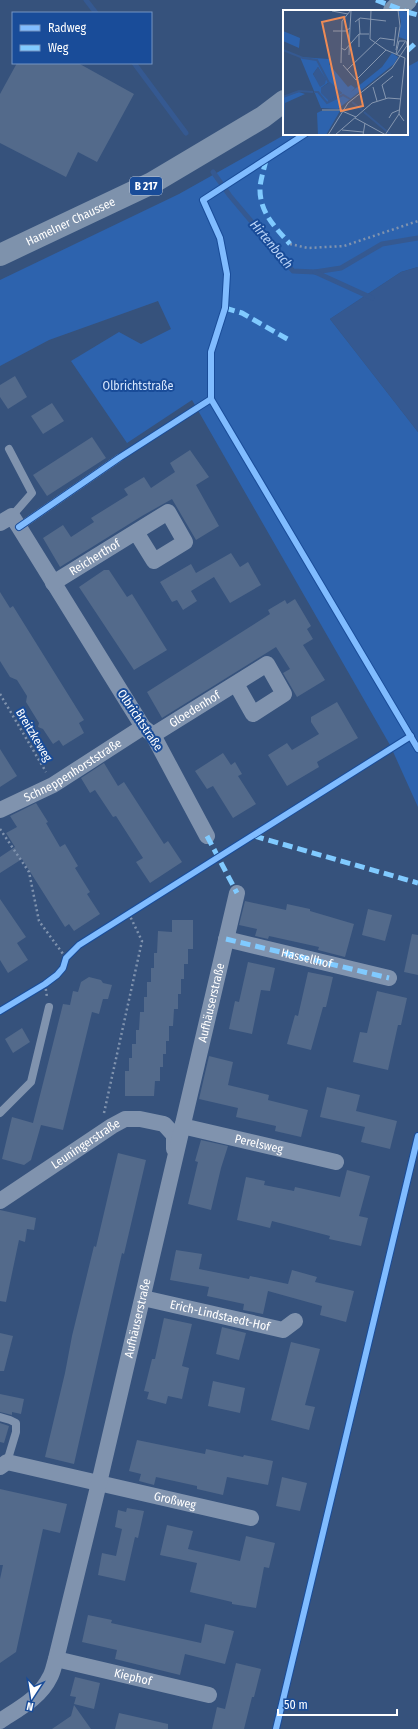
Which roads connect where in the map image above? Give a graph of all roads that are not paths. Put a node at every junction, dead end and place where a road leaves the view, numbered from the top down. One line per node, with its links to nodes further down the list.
1 (406, 0): 2 (main road)
2 (395, 10)
3 (283, 102): 4 (main road, Hamelner Chaussee / B 217)
4 (0, 255)
5 (9, 449): 7 (lane)
6 (119, 458): 7 (lane)
7 (10, 522): 9 (street, Olbrichtstraße)
8 (136, 532): 9 (street, Reicherthof)
9 (54, 584): 11 (street, Olbrichtstraße)
10 (236, 684): 11 (street, Gloedenhof)
11 (148, 731): 12 (street, Schneppenhorststraße); 13 (street, Olbrichtstraße)
12 (0, 810)
13 (207, 836)
14 (237, 893): 15 (street, Aufhäuserstraße)
15 (226, 939): 16 (street, Hassellhof); 19 (street, Aufhäuserstraße)
16 (389, 978)
17 (49, 1007): 18 (lane)
18 (0, 1113)
19 (182, 1126): 20 (street, Aufhäuserstraße); 21 (street, Perelsweg)
20 (175, 1161): 22 (street, Leuningerstraße); 23 (street, Aufhäuserstraße)
21 (336, 1162)
22 (0, 1201)
23 (143, 1298): 24 (street, Erich-Lindstaedt-Hof); 27 (street, Aufhäuserstraße)
24 (295, 1321)
25 (0, 1417): 26 (lane)
26 (3, 1464): 27 (street, Großweg)
27 (100, 1483): 28 (street, Großweg); 29 (street, Aufhäuserstraße)
28 (251, 1518)
29 (56, 1659): 30 (street, Kiephof); 31 (street, Aufhäuserstraße)
30 (209, 1695)
31 (0, 1720)

